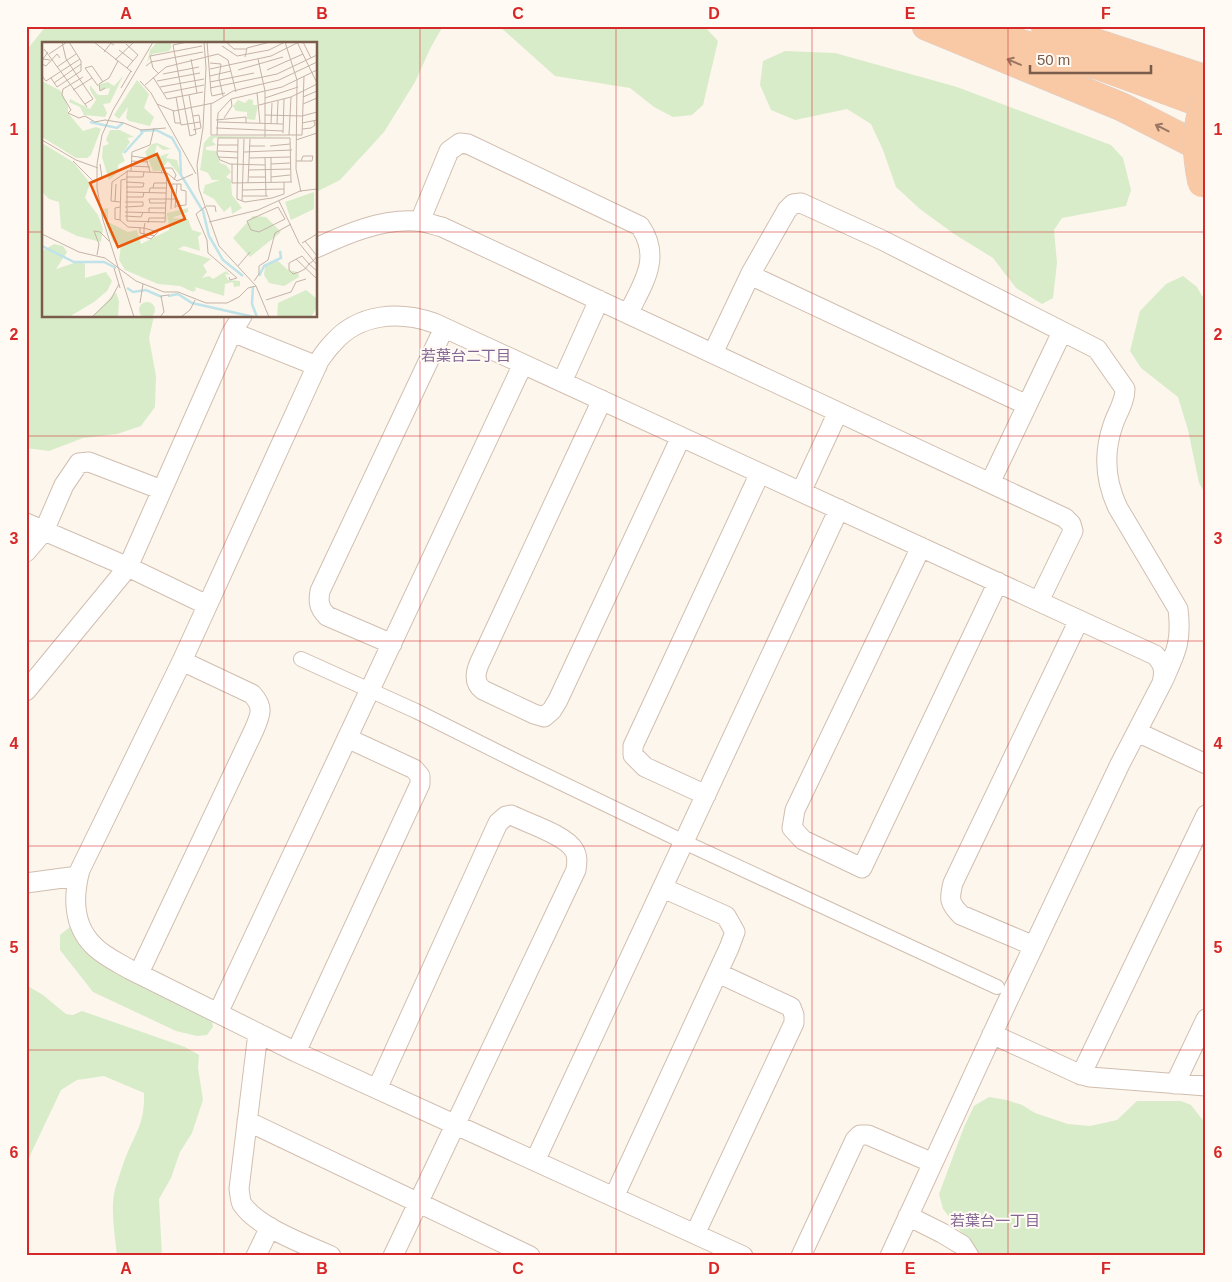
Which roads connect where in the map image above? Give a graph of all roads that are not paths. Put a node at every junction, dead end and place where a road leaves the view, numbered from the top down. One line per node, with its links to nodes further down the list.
1 (926, 26): 9 (highway, one-way to 1)
2 (954, 26): 8 (highway)
3 (1045, 26): 6 (highway)
4 (1082, 26): 5 (highway)
5 (1206, 60)
6 (1206, 78)
7 (1206, 101): 10 (highway, bridge)
8 (1206, 105)
9 (1206, 150)
10 (1204, 186)
11 (420, 221): 12 (street); 14 (street); 15 (street)
12 (318, 247)
13 (750, 275): 18 (street); 19 (street); 24 (street)
14 (599, 300): 15 (street); 22 (street)
15 (628, 314): 19 (street)
16 (237, 324): 21 (street); 29 (street)
17 (444, 328): 20 (street); 21 (street); 41 (street)
18 (1062, 332): 24 (street); 44 (street)
19 (713, 353): 25 (street)
20 (523, 364): 22 (street); 41 (street)
21 (317, 366): 39 (street)
22 (562, 382): 23 (street)
23 (602, 400): 26 (street); 26 (street)
24 (1027, 405): 28 (street)
25 (838, 412): 28 (street); 30 (street)
26 (681, 437): 27 (street)
27 (760, 473): 30 (street); 50 (street)
28 (990, 483): 38 (street)
29 (162, 490): 33 (street); 36 (street)
30 (801, 492): 31 (street)
31 (839, 509): 34 (street); 50 (street)
32 (26, 523): 33 (street)
33 (44, 531): 35 (street); 36 (street)
34 (921, 547): 37 (street); 37 (street)
35 (26, 552)
36 (128, 567): 39 (street); 46 (street)
37 (998, 582): 38 (street)
38 (1039, 601): 40 (street)
39 (208, 605): 43 (street)
40 (1079, 620): 44 (street); 56 (street)
41 (392, 644): 45 (street)
42 (301, 659): 45 (street)
43 (182, 661): 53 (street); 57 (street)
44 (1162, 682): 47 (street)
45 (370, 690): 48 (street); 52 (street)
46 (26, 691)
47 (1137, 732): 49 (street); 56 (street)
48 (347, 738): 60 (street); 64 (street)
49 (1206, 764)
50 (706, 795): 52 (street)
51 (1206, 815): 65 (street)
52 (684, 842): 55 (street); 59 (street)
53 (78, 876): 54 (street); 57 (street)
54 (26, 883)
55 (663, 888): 58 (street); 71 (street)
56 (1034, 946): 63 (street)
57 (140, 973): 60 (street)
58 (718, 973): 73 (street); 77 (street)
59 (997, 986)
60 (218, 1013): 62 (street)
61 (1206, 1019): 66 (street)
62 (258, 1033): 64 (street); 69 (street)
63 (992, 1034): 65 (street); 72 (street)
64 (296, 1052): 68 (street)
65 (1081, 1075): 66 (street)
66 (1175, 1084): 67 (street)
67 (1206, 1086)
68 (377, 1089): 70 (street); 70 (street)
69 (247, 1121): 74 (street); 76 (street)
70 (455, 1125): 71 (street); 74 (street)
71 (535, 1161): 73 (street)
72 (932, 1164): 75 (street); 83 (street)
73 (614, 1197): 77 (street)
74 (418, 1204): 80 (street); 81 (street)
75 (908, 1216): 84 (street); 85 (street)
76 (270, 1227): 78 (street); 79 (street)
77 (695, 1234): 82 (street)
78 (256, 1256)
79 (331, 1256)
80 (393, 1256)
81 (530, 1256)
82 (743, 1256)
83 (801, 1256)
84 (890, 1256)
85 (969, 1256)

